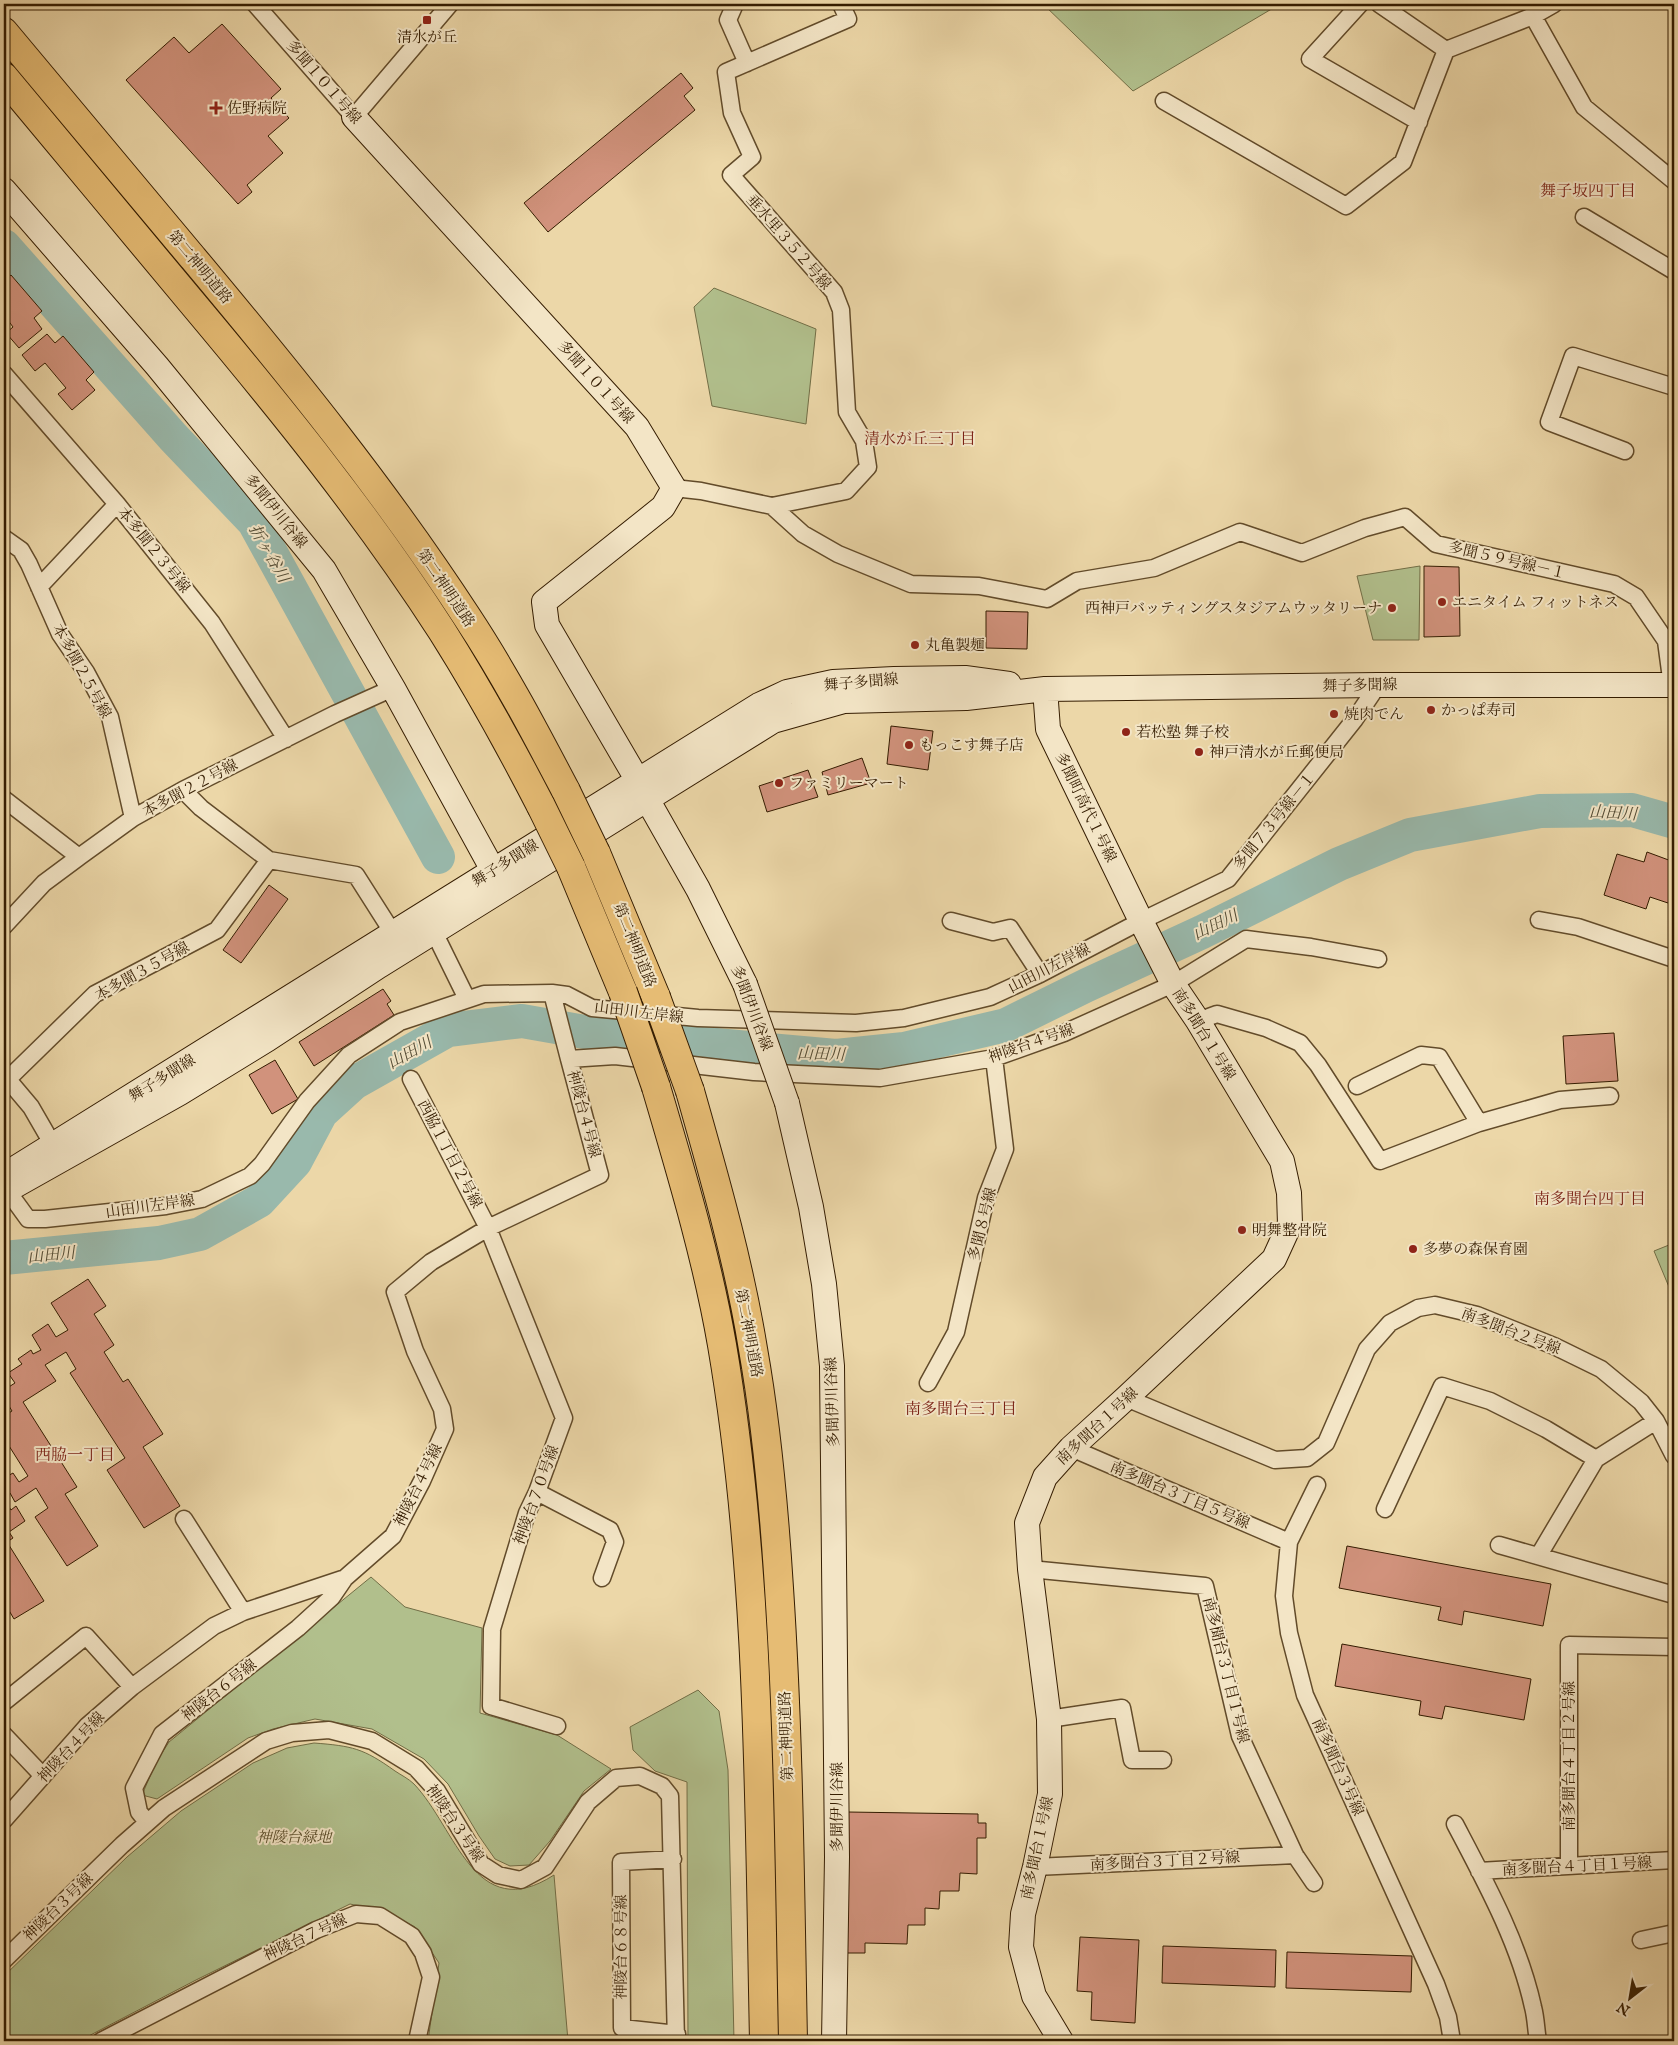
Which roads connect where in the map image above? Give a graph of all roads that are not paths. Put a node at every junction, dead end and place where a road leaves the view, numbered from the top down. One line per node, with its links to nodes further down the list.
1 (255, 4): 14 (street, 多聞１０１号線)
2 (450, 4): 14 (street)
3 (735, 4): 11 (street)
4 (841, 4): 11 (street)
5 (1360, 4): 15 (street)
6 (1379, 4): 10 (street)
7 (1554, 4): 8 (street)
8 (1533, 16): 10 (street); 16 (street)
9 (4, 32): 106 (highway, 第二神明道路, bridge)
10 (1446, 50): 15 (street)
11 (747, 63): 25 (street, 垂水里３５２号線)
12 (4, 77): 105 (highway, 第二神明道路, bridge)
13 (1164, 101): 15 (street)
14 (354, 117): 23 (street, 多聞１０１号線)
15 (1419, 122)
16 (1674, 180)
17 (4, 190): 30 (street, 多聞伊川谷線)
18 (1584, 217): 19 (street)
19 (1674, 271)
20 (4, 374): 24 (street, 本多聞２３号線)
21 (1674, 387): 22 (street)
22 (1626, 451)
23 (674, 488): 25 (street, 多聞５９号線－１); 34 (street)
24 (117, 504): 27 (street); 32 (street, 本多聞２３号線)
25 (772, 506): 29 (street, 多聞５９号線－１)
26 (4, 538): 27 (street, 本多聞２５号線)
27 (39, 587): 36 (street, 本多聞２５号線)
28 (1378, 685): 29 (street, 舞子多聞線); 31 (street, 舞子多聞線); 42 (street, 多聞７３号線－１)
29 (1673, 686)
30 (393, 688): 32 (street, 本多聞２２号線); 39 (street, 多聞伊川谷線)
31 (1045, 689): 34 (street, 舞子多聞線); 42 (street, 多聞町高代１号線)
32 (286, 740): 33 (street, 本多聞２２号線)
33 (184, 790): 36 (street, 本多聞２２号線); 38 (street)
34 (642, 790): 39 (street, 舞子多聞線); 107 (street, 多聞伊川谷線, bridge)
35 (4, 800): 37 (street)
36 (133, 818): 37 (street, 本多聞２２号線)
37 (80, 857): 43 (street, 本多聞２２号線)
38 (269, 860): 45 (street); 55 (street, 本多聞３５号線)
39 (498, 879): 44 (street, 舞子多聞線); 45 (street, 舞子多聞線)
40 (1539, 920): 47 (street)
41 (950, 921): 48 (street)
42 (1141, 921): 48 (street, 山田川左岸線); 49 (street, 南多聞台１号線)
43 (4, 926)
44 (434, 932): 45 (street, 舞子多聞線); 51 (street)
45 (399, 942): 60 (street, 舞子多聞線)
46 (1378, 958): 49 (street, 神陵台４号線)
47 (1674, 958)
48 (1040, 974): 50 (street, 山田川左岸線)
49 (1172, 984): 52 (street, 南多聞台１号線); 53 (street, 神陵台４号線)
50 (552, 993): 51 (street, 山田川左岸線); 54 (street)
51 (467, 999): 61 (street, 山田川左岸線)
52 (1198, 1021): 59 (street); 64 (street, 南多聞台１号線)
53 (994, 1058): 54 (street, 神陵台４号線); 63 (street, 多聞８号線)
54 (569, 1059): 62 (street, 神陵台４号線)
55 (6, 1077): 60 (street)
56 (411, 1079): 62 (street, 西脇１丁目２号線)
57 (1357, 1086): 59 (street)
58 (1610, 1096): 59 (street)
59 (1479, 1123)
60 (58, 1153): 61 (street, 舞子多聞線)
61 (4, 1185)
62 (488, 1228): 70 (street, 神陵台７０号線); 77 (street, 神陵台４号線)
63 (928, 1383)
64 (1126, 1398): 65 (street, 南多聞台２号線); 66 (street, 南多聞台１号線)
65 (1656, 1421): 67 (street, 南多聞台２号線); 68 (street)
66 (1070, 1448): 73 (street, 南多聞台３丁目５号線); 76 (street, 南多聞台１号線)
67 (1674, 1456)
68 (1596, 1458): 71 (street); 75 (street)
69 (1317, 1485): 73 (street, 南多聞台３号線)
70 (537, 1492): 78 (street); 85 (street, 神陵台７０号線)
71 (1385, 1509)
72 (184, 1519): 80 (street)
73 (1289, 1542): 109 (street, 南多聞台３号線)
74 (1499, 1545): 75 (street)
75 (1538, 1555): 79 (street)
76 (1030, 1569): 84 (street, 南多聞台１号線); 92 (street, 南多聞台３丁目１号線)
77 (345, 1578): 80 (street, 神陵台４号線); 90 (street, 神陵台６号線)
78 (602, 1578)
79 (1674, 1595)
80 (243, 1612): 82 (street, 神陵台４号線)
81 (1674, 1647): 95 (street, 南多聞台４丁目２号線)
82 (132, 1688): 83 (street); 88 (street, 神陵台４号線)
83 (4, 1702)
84 (1049, 1719): 87 (street); 96 (street, 南多聞台１号線)
85 (556, 1726)
86 (4, 1735): 88 (street)
87 (1163, 1760)
88 (43, 1776): 89 (street, 神陵台４号線)
89 (4, 1820)
90 (147, 1822): 93 (street, 神陵台３号線); 101 (street, 神陵台３号線)
91 (1455, 1824): 97 (street)
92 (1295, 1855): 96 (street, 南多聞台３丁目２号線); 98 (street, 南多聞台３丁目１号線)
93 (673, 1859): 102 (street, 神陵台３号線); 102 (street, 神陵台６８号線)
94 (1674, 1860): 95 (street, 南多聞台４丁目１号線)
95 (1569, 1866): 97 (street, 南多聞台４丁目１号線)
96 (1035, 1867): 108 (street, 南多聞台１号線)
97 (1479, 1871): 110 (street)
98 (1314, 1883)
99 (1674, 1933): 100 (street)
100 (1641, 1940)
101 (4, 1960)
102 (677, 2038)
103 (101, 2041): 104 (street, 神陵台７号線)
104 (417, 2041)
105 (764, 2041)
106 (794, 2041)
107 (834, 2041)
108 (1061, 2041)
109 (1452, 2041)
110 (1538, 2041)

